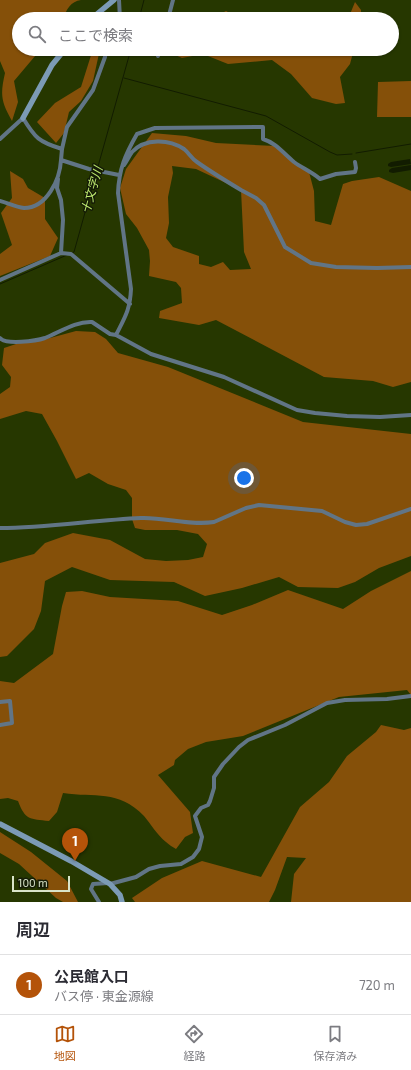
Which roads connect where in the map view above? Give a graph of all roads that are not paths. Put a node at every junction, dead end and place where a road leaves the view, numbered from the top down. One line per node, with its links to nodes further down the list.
1 (114, 0): 4 (main road)
2 (118, 0): 5 (street)
3 (173, 0): 6 (street)
4 (99, 12)
5 (119, 12)
6 (170, 12)
7 (59, 56): 9 (main road)
8 (104, 56): 11 (street)
9 (23, 118): 10 (street); 11 (street)
10 (0, 140)
11 (62, 149): 12 (street)
12 (61, 160): 15 (street); 16 (street)
13 (355, 162): 14 (street)
14 (122, 167): 15 (street); 19 (street)
15 (119, 175): 21 (street)
16 (58, 176): 17 (street); 18 (street)
17 (0, 201)
18 (61, 253): 20 (street); 21 (street)
19 (411, 267)
20 (0, 280)
21 (130, 304): 22 (street)
22 (116, 335): 23 (street); 24 (street)
23 (0, 338)
24 (411, 415)
25 (411, 509): 26 (street)
26 (0, 528)
27 (411, 696): 31 (street)
28 (0, 702): 29 (street)
29 (0, 725)
30 (0, 824): 31 (main road)
31 (109, 883): 32 (street); 33 (main road)
32 (99, 902)
33 (122, 902)

